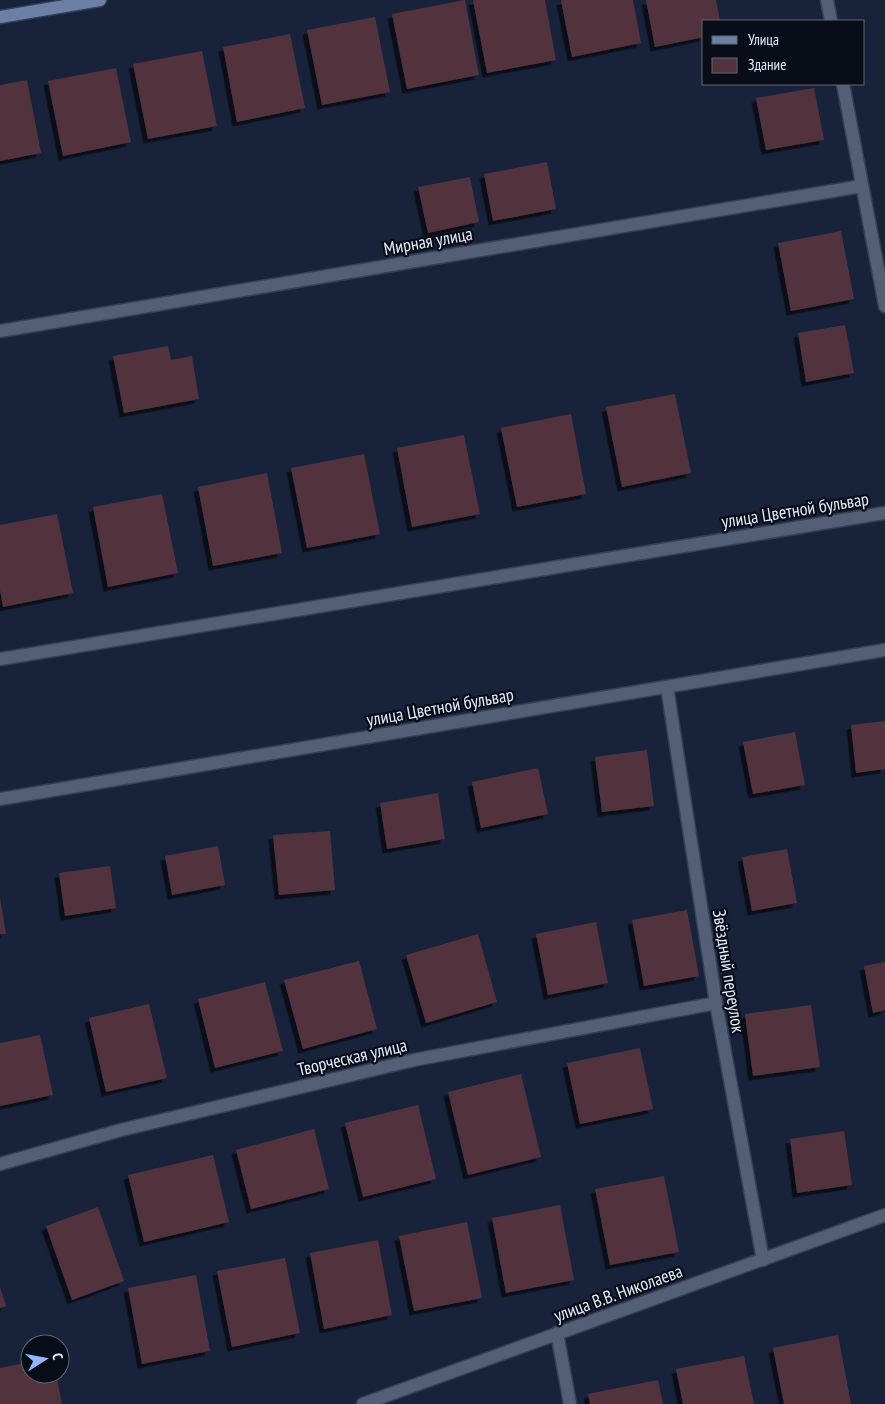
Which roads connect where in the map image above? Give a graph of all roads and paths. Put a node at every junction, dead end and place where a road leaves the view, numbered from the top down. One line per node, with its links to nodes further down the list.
1 (100, 0): 3 (main road)
2 (827, 0): 4 (street)
3 (0, 17)
4 (831, 20)
5 (843, 85): 6 (street)
6 (862, 186): 7 (street); 8 (street, Мирная улица)
7 (885, 306)
8 (0, 331)
9 (885, 513): 11 (street, улица Цветной бульвар)
10 (885, 650): 12 (street, улица Цветной бульвар)
11 (0, 659)
12 (667, 687): 13 (street, улица Цветной бульвар); 14 (street, Звёздный переулок)
13 (0, 799)
14 (716, 1003): 15 (street, Творческая улица); 17 (street, Звёздный переулок)
15 (0, 1164)
16 (885, 1215): 17 (street, улица В.В. Николаева)
17 (763, 1260): 18 (street, улица В.В. Николаева)
18 (557, 1333): 19 (street, улица В.В. Николаева); 20 (street)
19 (363, 1404)
20 (570, 1404)

